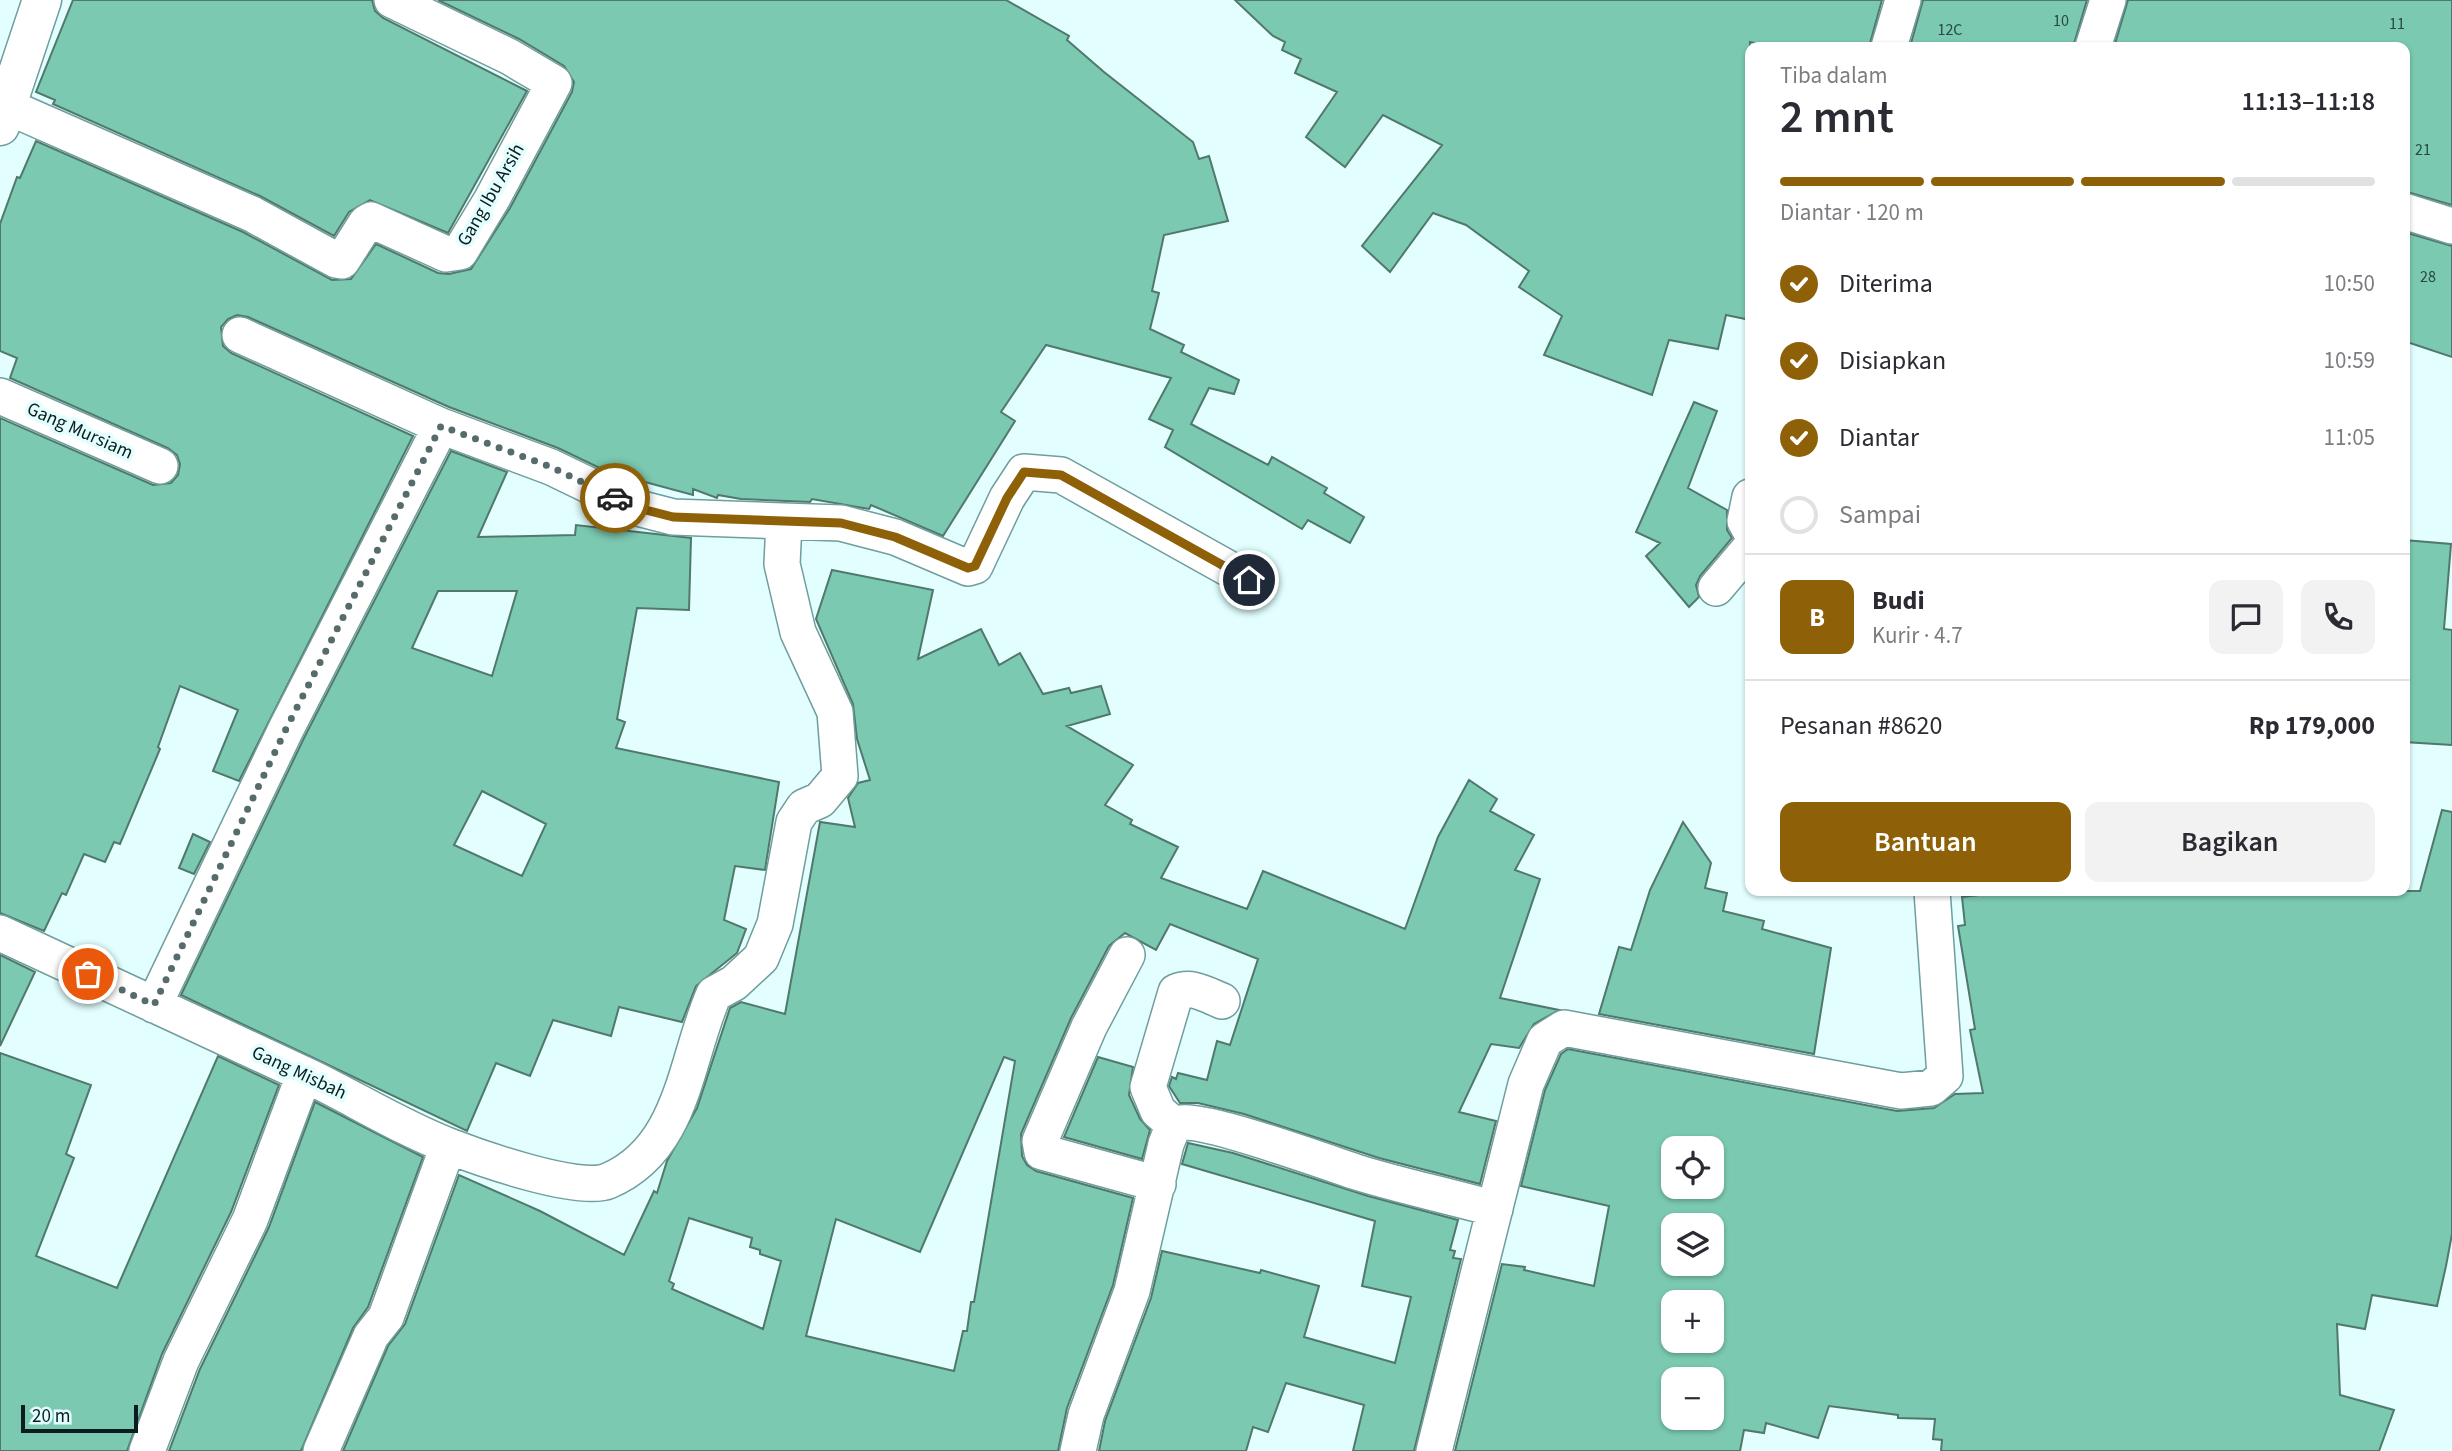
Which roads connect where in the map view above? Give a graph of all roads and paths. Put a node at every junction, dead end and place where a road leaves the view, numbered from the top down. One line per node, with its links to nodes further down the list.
1 (42, 0): 7 (street)
2 (392, 0): 7 (street, Gang Ibu Arsih)
3 (1903, 0): 5 (street)
4 (2108, 0): 6 (street)
5 (1890, 42)
6 (2095, 42)
7 (3, 116)
8 (2410, 213): 9 (street)
9 (2452, 226)
10 (240, 335): 12 (street)
11 (0, 396): 13 (street, Gang Mursiam)
12 (441, 426): 14 (street); 22 (street)
13 (160, 466)
14 (784, 522): 16 (street); 25 (street, Gang Misbah)
15 (1745, 554): 17 (street)
16 (1249, 580)
17 (1716, 587)
18 (1932, 896): 27 (street)
19 (0, 933): 22 (street, Gang Misbah)
20 (1127, 955): 26 (street)
21 (1222, 1002): 24 (street)
22 (154, 1005): 23 (street, Gang Misbah)
23 (304, 1075): 25 (street, Gang Misbah); 28 (street)
24 (1175, 1126): 26 (street); 27 (street)
25 (448, 1146): 29 (street)
26 (1158, 1184): 30 (street)
27 (1495, 1209): 31 (street)
28 (147, 1451)
29 (321, 1451)
30 (1078, 1451)
31 (1434, 1451)

